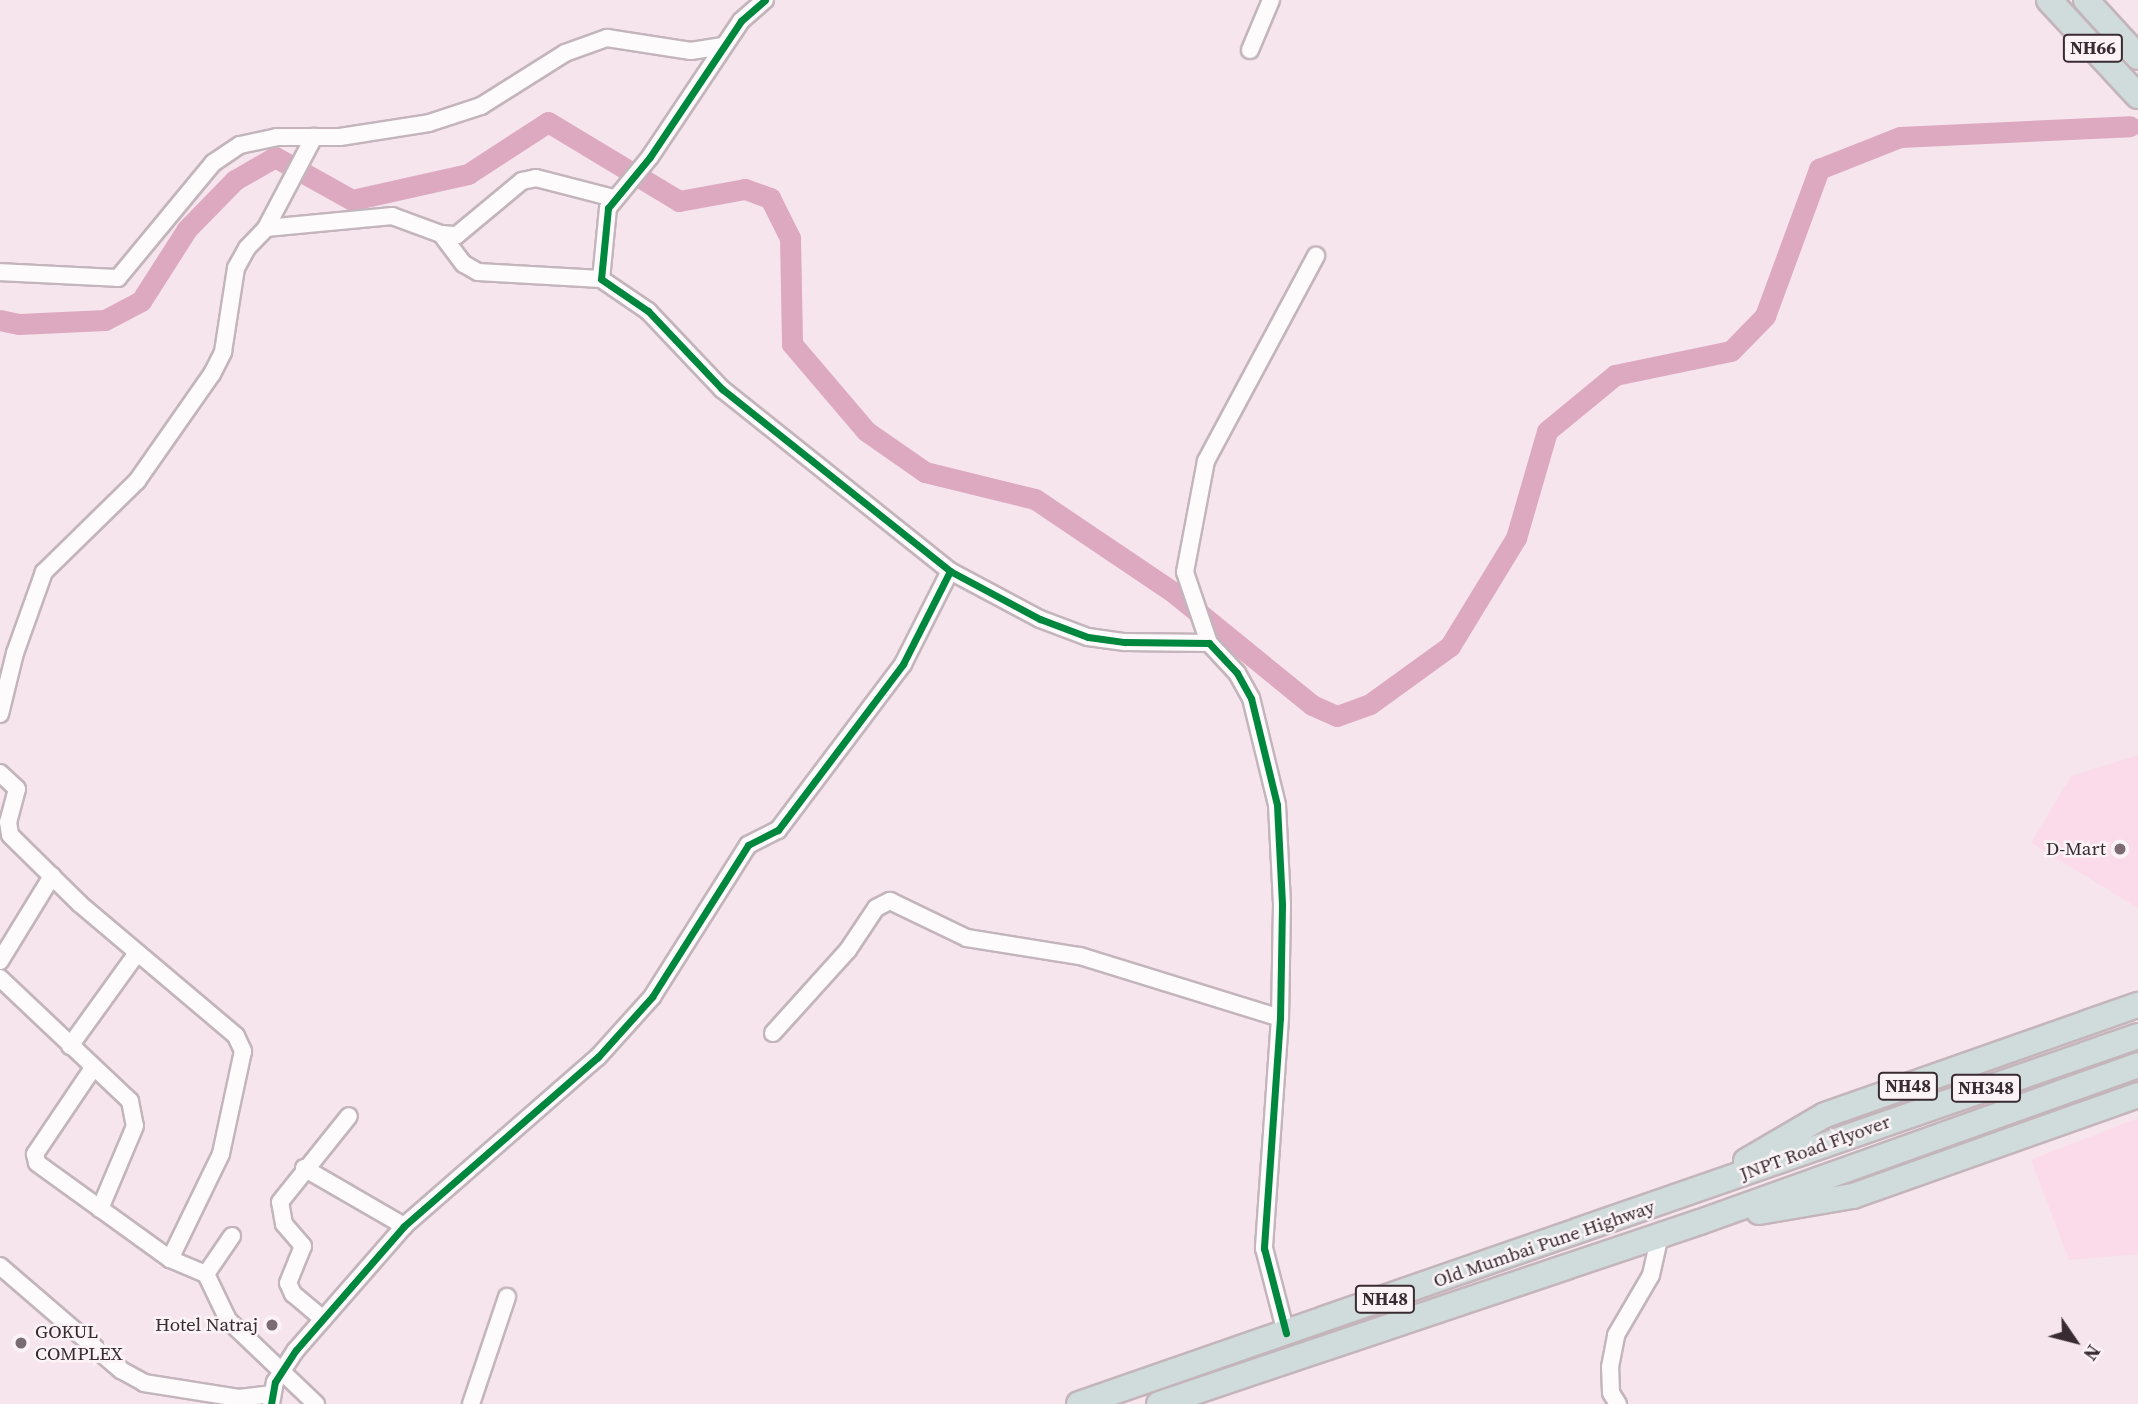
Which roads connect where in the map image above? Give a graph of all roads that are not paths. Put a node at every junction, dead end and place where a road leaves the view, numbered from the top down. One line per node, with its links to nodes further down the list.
1 (765, 0): 5 (street)
2 (1270, 0): 6 (street)
3 (2049, 0): 8 (highway, NH66)
4 (2087, 0): 7 (highway, NH66)
5 (723, 46): 9 (street); 10 (street)
6 (1250, 50)
7 (2138, 57)
8 (2138, 96)
9 (314, 137): 11 (street); 14 (street)
10 (617, 195): 12 (street); 15 (street)
11 (266, 228): 12 (street); 18 (street)
12 (441, 234): 15 (street)
13 (1316, 256): 17 (street)
14 (0, 272)
15 (601, 279): 16 (street)
16 (950, 571): 17 (street); 37 (street)
17 (1207, 638): 25 (street)
18 (0, 714)
19 (0, 773): 20 (street)
20 (52, 876): 21 (street); 22 (street)
21 (137, 953): 28 (street); 40 (street)
22 (0, 961)
23 (0, 978): 28 (street)
24 (2138, 1005): 34 (highway, NH48)
25 (1280, 1018): 26 (street); 45 (street)
26 (773, 1033)
27 (2138, 1036): 34 (highway, JNPT Road Flyover / NH348)
28 (70, 1046): 30 (street)
29 (2138, 1065): 36 (highway, JNPT Road Flyover / NH348)
30 (93, 1068): 35 (street); 35 (street)
31 (2138, 1095): 36 (highway, NH48)
32 (349, 1116): 33 (street)
33 (304, 1168): 37 (street); 44 (street)
34 (1690, 1193): 45 (highway, Old Mumbai Pune Highway / NH48)
35 (100, 1209): 40 (street)
36 (1700, 1222): 38 (highway, Old Mumbai Pune Highway / NH48)
37 (404, 1226): 44 (street)
38 (1660, 1235): 51 (highway, Old Mumbai Pune Highway / NH48); 52 (street)
39 (232, 1236): 42 (street)
40 (170, 1259): 42 (street)
41 (0, 1266): 47 (street)
42 (206, 1274): 46 (street)
43 (507, 1297): 50 (street)
44 (323, 1319): 46 (street)
45 (1286, 1333): 48 (highway, Old Mumbai Pune Highway / NH48)
46 (281, 1372): 47 (street); 49 (street)
47 (271, 1399)
48 (1087, 1403)
49 (316, 1404)
50 (471, 1404)
51 (1159, 1404)
52 (1618, 1404)

